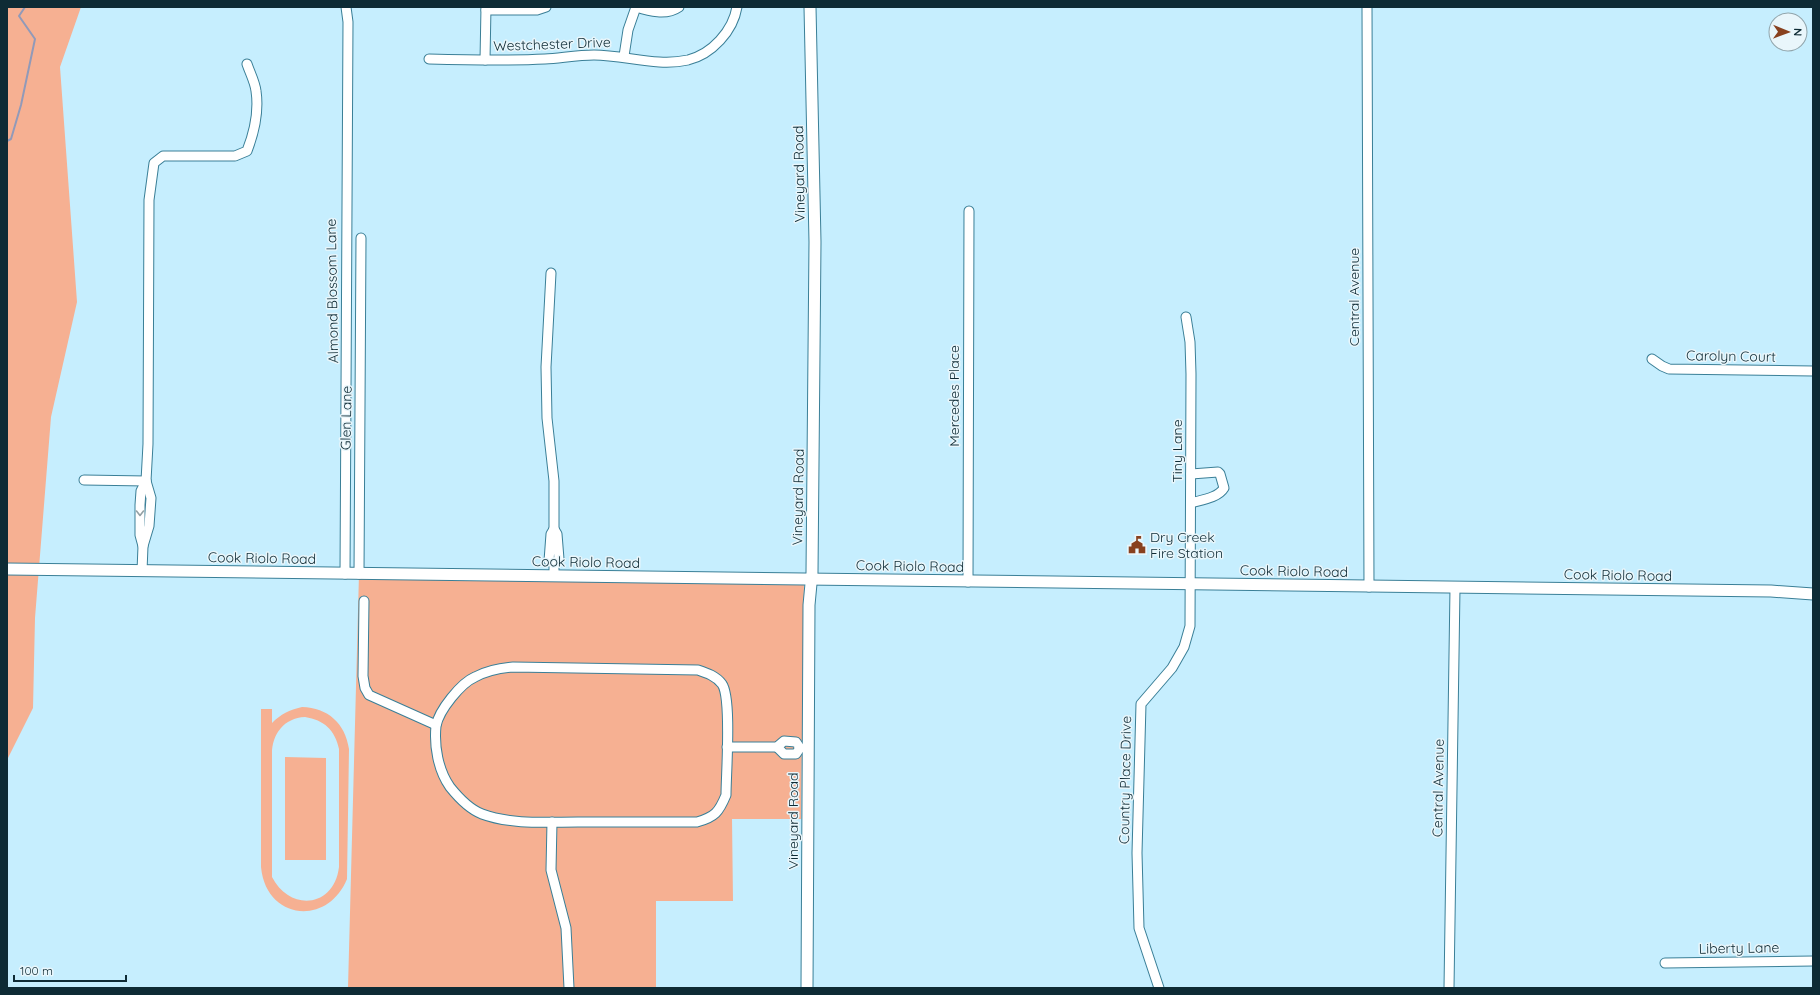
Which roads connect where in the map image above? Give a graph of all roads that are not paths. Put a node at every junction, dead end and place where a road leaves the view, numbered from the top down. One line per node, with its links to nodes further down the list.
1 (346, 7): 24 (street, Almond Blossom Lane)
2 (546, 7): 7 (street)
3 (679, 7): 8 (street)
4 (737, 7): 8 (street, Westchester Drive)
5 (810, 7): 27 (street, Vineyard Road)
6 (1367, 7): 30 (street, Central Avenue)
7 (486, 8): 10 (street)
8 (624, 56): 10 (street, Westchester Drive)
9 (429, 59): 10 (street, Westchester Drive)
10 (485, 60)
11 (247, 64): 20 (street)
12 (969, 211): 28 (street, Mercedes Place)
13 (361, 238): 25 (street, Glen Lane)
14 (551, 273): 26 (street)
15 (1186, 317): 18 (street, Tiny Lane)
16 (1652, 359): 17 (street, Carolyn Court)
17 (1813, 371)
18 (1191, 474): 21 (street, Tiny Lane); 21 (street)
19 (84, 480): 20 (street)
20 (146, 481): 23 (street)
21 (1191, 503): 29 (street, Tiny Lane)
22 (7, 569): 23 (street, Cook Riolo Road)
23 (142, 571): 24 (street, Cook Riolo Road)
24 (345, 574): 25 (street, Cook Riolo Road)
25 (359, 574): 26 (street, Cook Riolo Road)
26 (554, 576): 27 (street, Cook Riolo Road)
27 (811, 580): 28 (street, Cook Riolo Road); 36 (street, Vineyard Road)
28 (968, 582): 29 (street, Cook Riolo Road)
29 (1190, 585): 30 (street, Cook Riolo Road); 42 (street, Country Place Drive)
30 (1369, 587): 31 (street, Cook Riolo Road)
31 (1455, 588): 32 (street, Cook Riolo Road); 43 (street, Central Avenue)
32 (1813, 594)
33 (364, 601): 34 (street)
34 (436, 725): 35 (street); 37 (street)
35 (727, 747): 36 (street); 37 (street)
36 (804, 748): 41 (street, Vineyard Road)
37 (552, 822): 40 (street)
38 (1813, 961): 39 (street, Liberty Lane)
39 (1665, 963)
40 (569, 988)
41 (807, 988)
42 (1159, 988)
43 (1449, 988)

